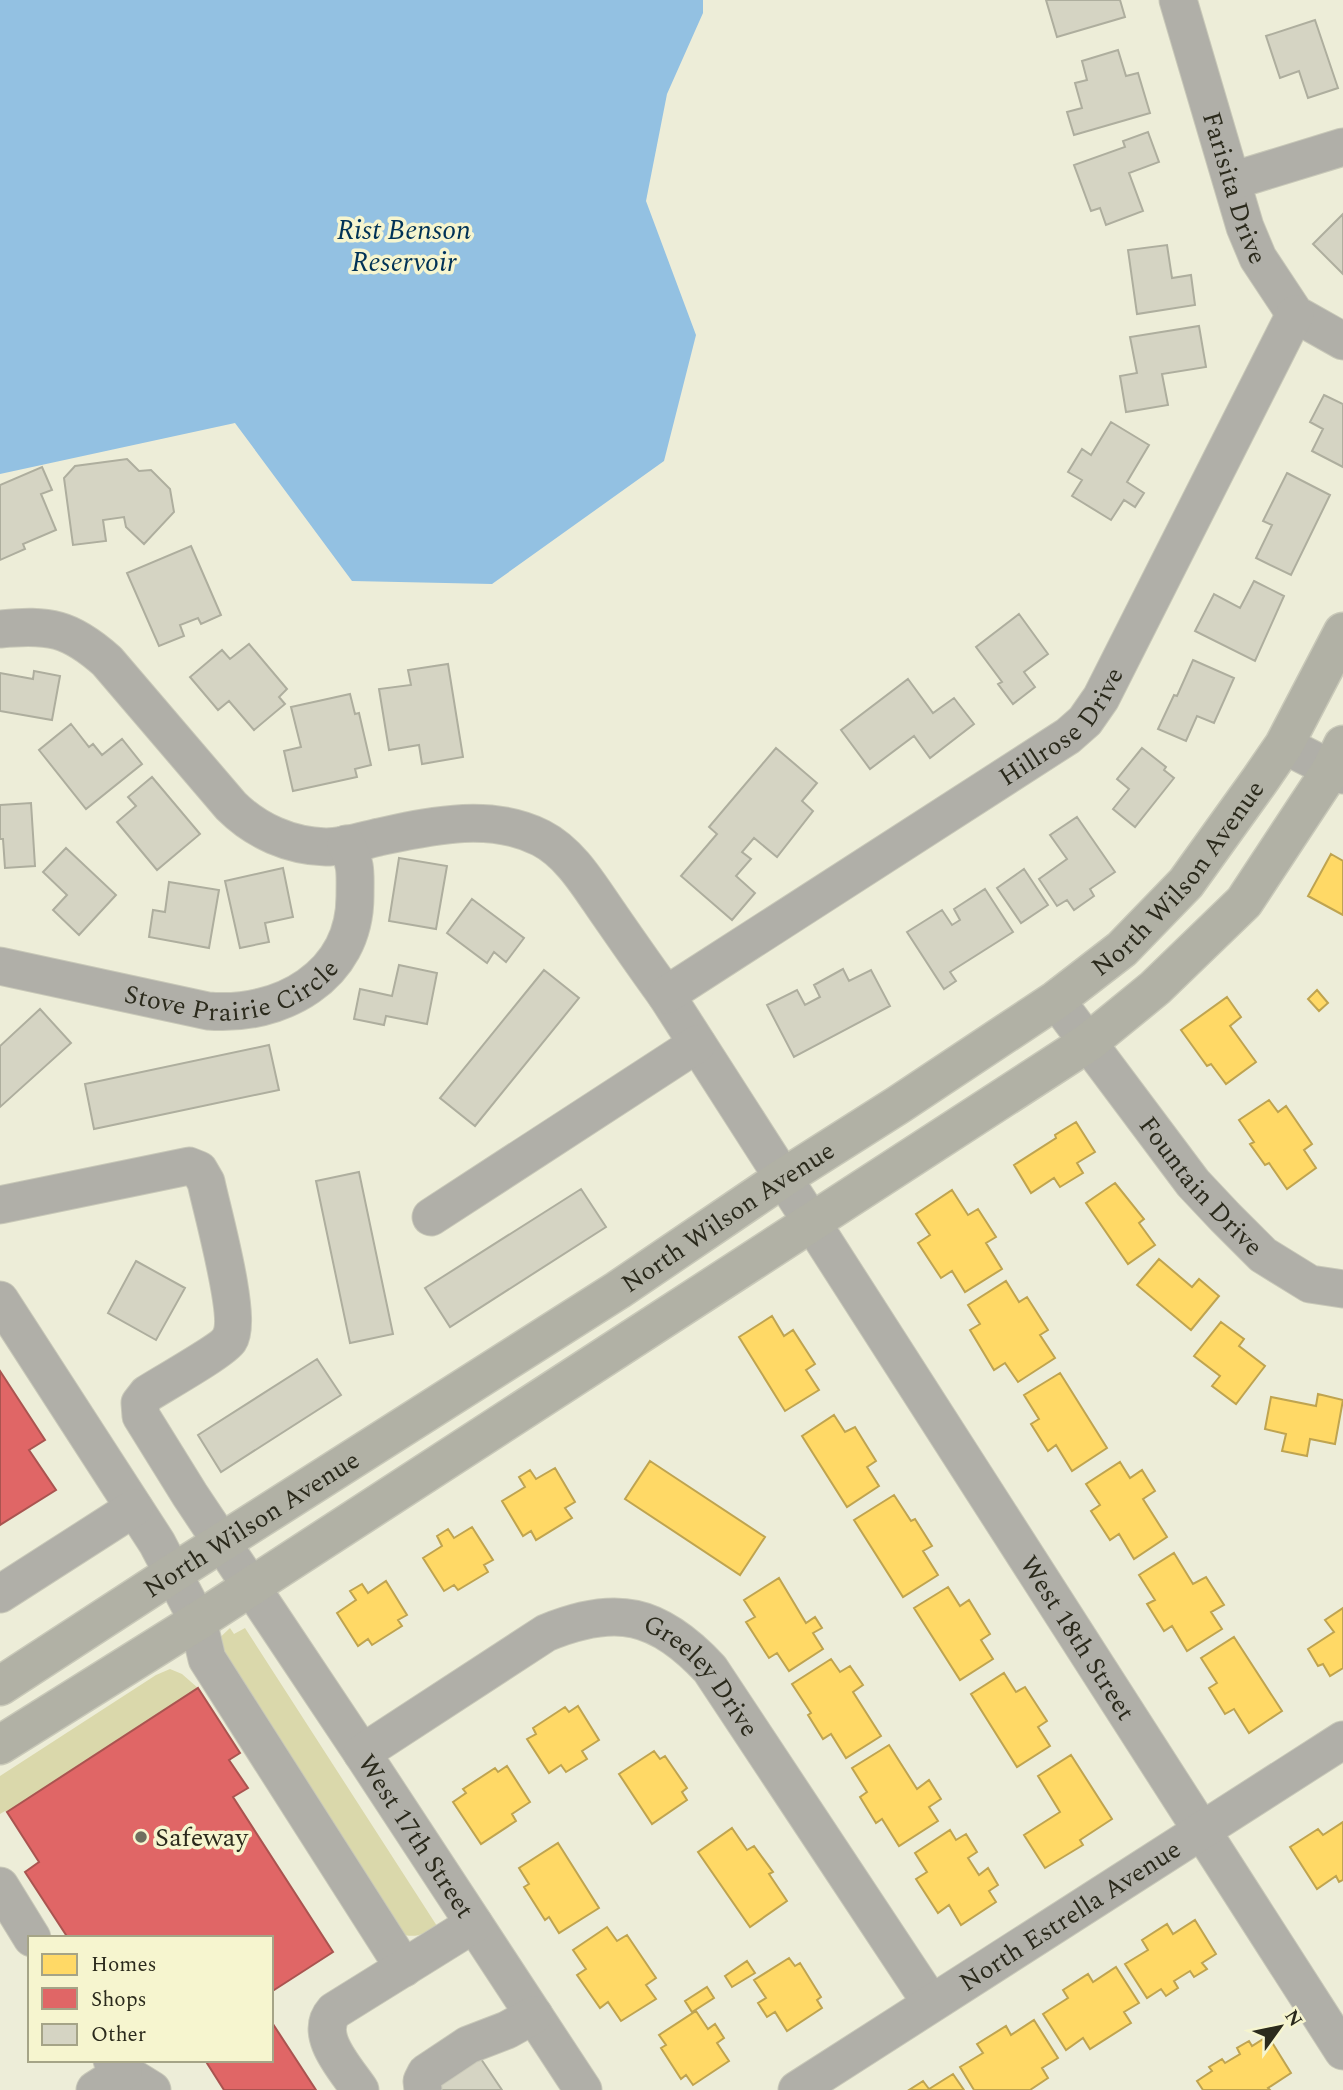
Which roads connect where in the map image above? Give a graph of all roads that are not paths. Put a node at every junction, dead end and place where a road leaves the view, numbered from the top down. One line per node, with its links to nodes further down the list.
1 (1178, 0): 3 (street, Farisita Drive)
2 (1343, 147): 3 (street)
3 (1232, 181): 4 (street, Farisita Drive)
4 (1295, 314): 5 (street, Farisita Drive); 12 (street, Hillrose Drive)
5 (1343, 341)
6 (0, 629): 10 (street)
7 (1343, 632): 8 (main road, North Wilson Avenue)
8 (1284, 745): 9 (street); 13 (main road, North Wilson Avenue)
9 (1339, 764): 14 (main road, North Wilson Avenue)
10 (346, 844): 11 (street, Stove Prairie Circle); 12 (street)
11 (0, 966)
12 (666, 995): 15 (street)
13 (1056, 1000): 14 (street, Fountain Drive); 16 (main road, North Wilson Avenue)
14 (1089, 1042): 19 (main road, North Wilson Avenue); 20 (street, Fountain Drive)
15 (697, 1044): 16 (street); 18 (street)
16 (783, 1178): 19 (street, West 18th Street); 23 (main road, North Wilson Avenue)
17 (0, 1205): 23 (street, West 17th Street)
18 (431, 1217)
19 (812, 1223): 25 (main road, North Wilson Avenue); 34 (street, West 18th Street)
20 (1343, 1289)
21 (0, 1300): 22 (street)
22 (134, 1508): 24 (street); 26 (street)
23 (222, 1542): 24 (main road, North Wilson Avenue); 25 (street, West 17th Street)
24 (172, 1574): 27 (street); 28 (main road, North Wilson Avenue)
25 (251, 1584): 27 (main road, North Wilson Avenue); 33 (street, West 17th Street)
26 (0, 1594)
27 (198, 1621): 32 (main road, North Wilson Avenue); 38 (street)
28 (67, 1642): 29 (main road, North Wilson Avenue); 30 (main road)
29 (0, 1686)
30 (0, 1709)
31 (1343, 1740): 34 (street, North Estrella Avenue)
32 (0, 1745)
33 (362, 1753): 36 (street, West 17th Street); 39 (street, Greeley Drive)
34 (1202, 1831): 39 (street, North Estrella Avenue); 41 (street, West 18th Street)
35 (0, 1886): 37 (street)
36 (474, 1924): 38 (street); 40 (street, West 17th Street)
37 (32, 1936)
38 (404, 1968): 42 (street)
39 (931, 2003): 45 (street, North Estrella Avenue)
40 (534, 2015): 43 (street); 44 (street, West 17th Street)
41 (1343, 2051)
42 (360, 2090)
43 (423, 2090)
44 (583, 2090)
45 (797, 2090)

